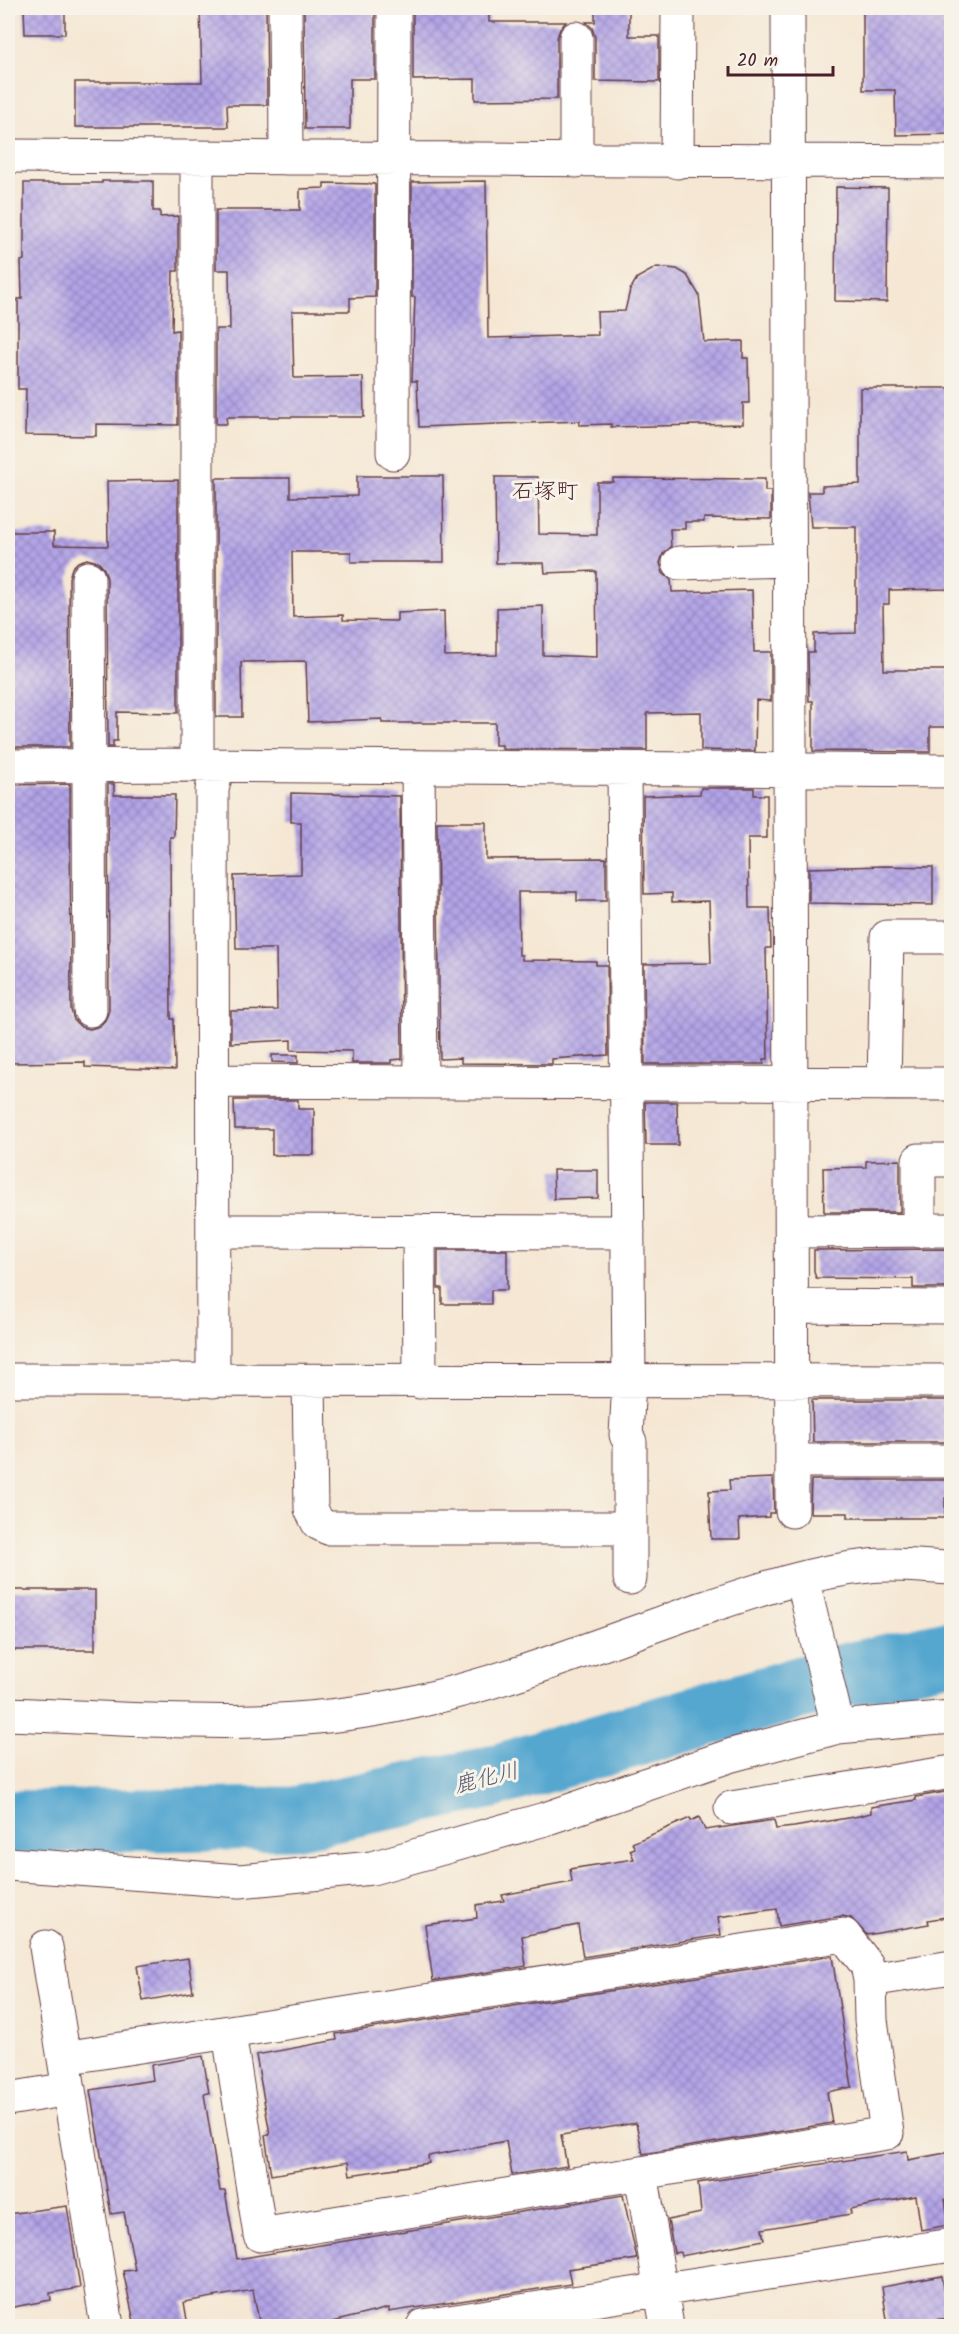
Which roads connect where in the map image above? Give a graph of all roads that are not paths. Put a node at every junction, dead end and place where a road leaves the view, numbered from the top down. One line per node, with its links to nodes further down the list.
1 (285, 8): 8 (street)
2 (394, 8): 9 (street)
3 (678, 8): 11 (street)
4 (788, 8): 13 (street)
5 (576, 38): 10 (street)
6 (8, 156): 7 (street)
7 (197, 157): 8 (street); 18 (street)
8 (286, 158): 9 (street)
9 (394, 159): 10 (street); 14 (street)
10 (576, 161): 11 (street)
11 (677, 162): 13 (street)
12 (951, 162): 13 (street)
13 (788, 163): 15 (street)
14 (393, 453)
15 (790, 560): 16 (street); 23 (street)
16 (679, 563)
17 (88, 578): 20 (street)
18 (207, 765): 20 (street); 21 (street); 27 (street)
19 (8, 766): 20 (street)
20 (89, 766): 26 (street)
21 (418, 767): 22 (street); 28 (street)
22 (624, 769): 23 (street); 29 (street)
23 (791, 771): 24 (street); 30 (street)
24 (951, 771)
25 (951, 937): 31 (street)
26 (90, 1010)
27 (213, 1081): 28 (street); 35 (street)
28 (421, 1082): 29 (street)
29 (628, 1083): 30 (street); 39 (street)
30 (791, 1084): 31 (street); 37 (street)
31 (885, 1084): 32 (street)
32 (951, 1084)
33 (951, 1160): 38 (street)
34 (951, 1230): 38 (street)
35 (213, 1231): 36 (street); 43 (street)
36 (419, 1231): 39 (street); 46 (street)
37 (792, 1231): 38 (street); 40 (street)
38 (920, 1231)
39 (628, 1232): 47 (street)
40 (792, 1306): 41 (street); 48 (street)
41 (951, 1307)
42 (8, 1380): 43 (street)
43 (213, 1381): 45 (street)
44 (951, 1381): 48 (street)
45 (309, 1382): 46 (street); 52 (street)
46 (420, 1382): 47 (street)
47 (629, 1382): 48 (street); 52 (street)
48 (792, 1382): 49 (street)
49 (792, 1461): 50 (street); 51 (street)
50 (951, 1461)
51 (792, 1512)
52 (630, 1528): 54 (street)
53 (951, 1568): 55 (street)
54 (630, 1578)
55 (802, 1578): 56 (street); 58 (street)
56 (8, 1714)
57 (951, 1717): 58 (street)
58 (838, 1727): 61 (street)
59 (951, 1772): 60 (street)
60 (731, 1808)
61 (8, 1864)
62 (46, 1947): 66 (street)
63 (951, 1967): 64 (street)
64 (870, 1980): 65 (street); 68 (street)
65 (229, 2033): 66 (street); 68 (street)
66 (67, 2073): 67 (street); 71 (street)
67 (8, 2099)
68 (641, 2173): 70 (street)
69 (951, 2245): 70 (street)
70 (662, 2291): 72 (street); 73 (street)
71 (107, 2326)
72 (423, 2326)
73 (667, 2326)

